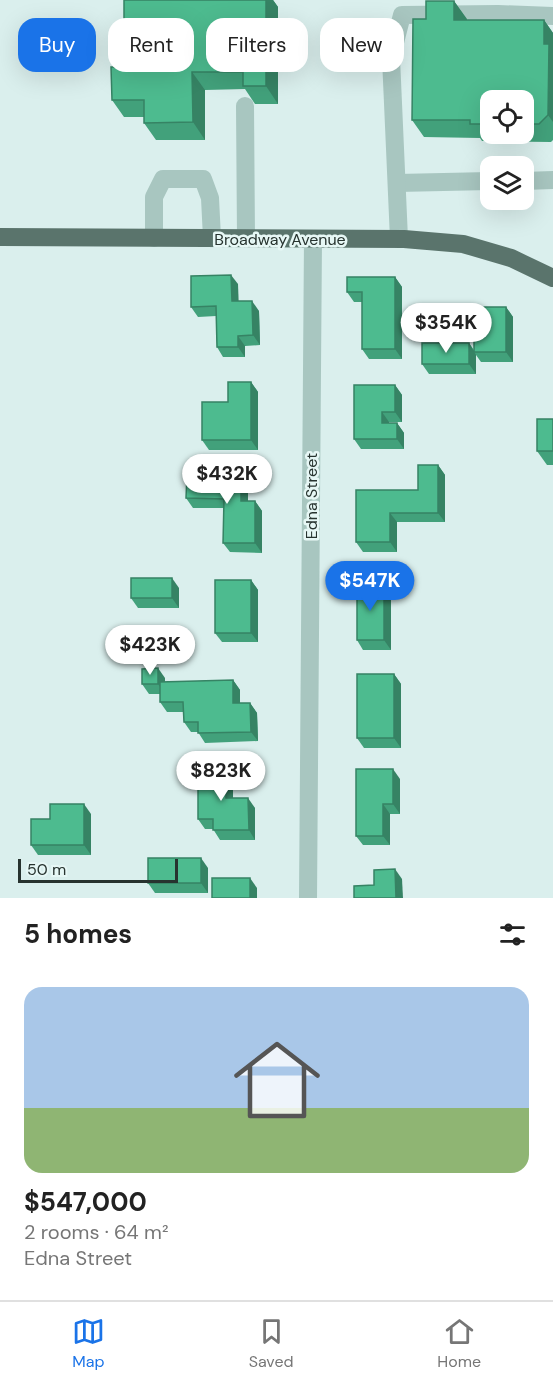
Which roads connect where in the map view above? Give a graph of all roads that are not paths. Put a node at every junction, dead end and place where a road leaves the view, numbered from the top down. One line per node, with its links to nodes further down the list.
1 (553, 16): 6 (street)
2 (245, 106): 10 (street)
3 (553, 180): 4 (street)
4 (534, 181)
5 (480, 182): 6 (street)
6 (397, 183): 12 (street)
7 (0, 237): 8 (main road, Broadway Avenue)
8 (154, 238): 9 (main road, Broadway Avenue); 9 (street)
9 (212, 238): 10 (main road, Broadway Avenue)
10 (246, 238): 11 (main road, Broadway Avenue)
11 (313, 239): 12 (main road, Broadway Avenue); 14 (street, Edna Street)
12 (399, 239): 13 (main road, Broadway Avenue)
13 (553, 278)
14 (308, 898)

